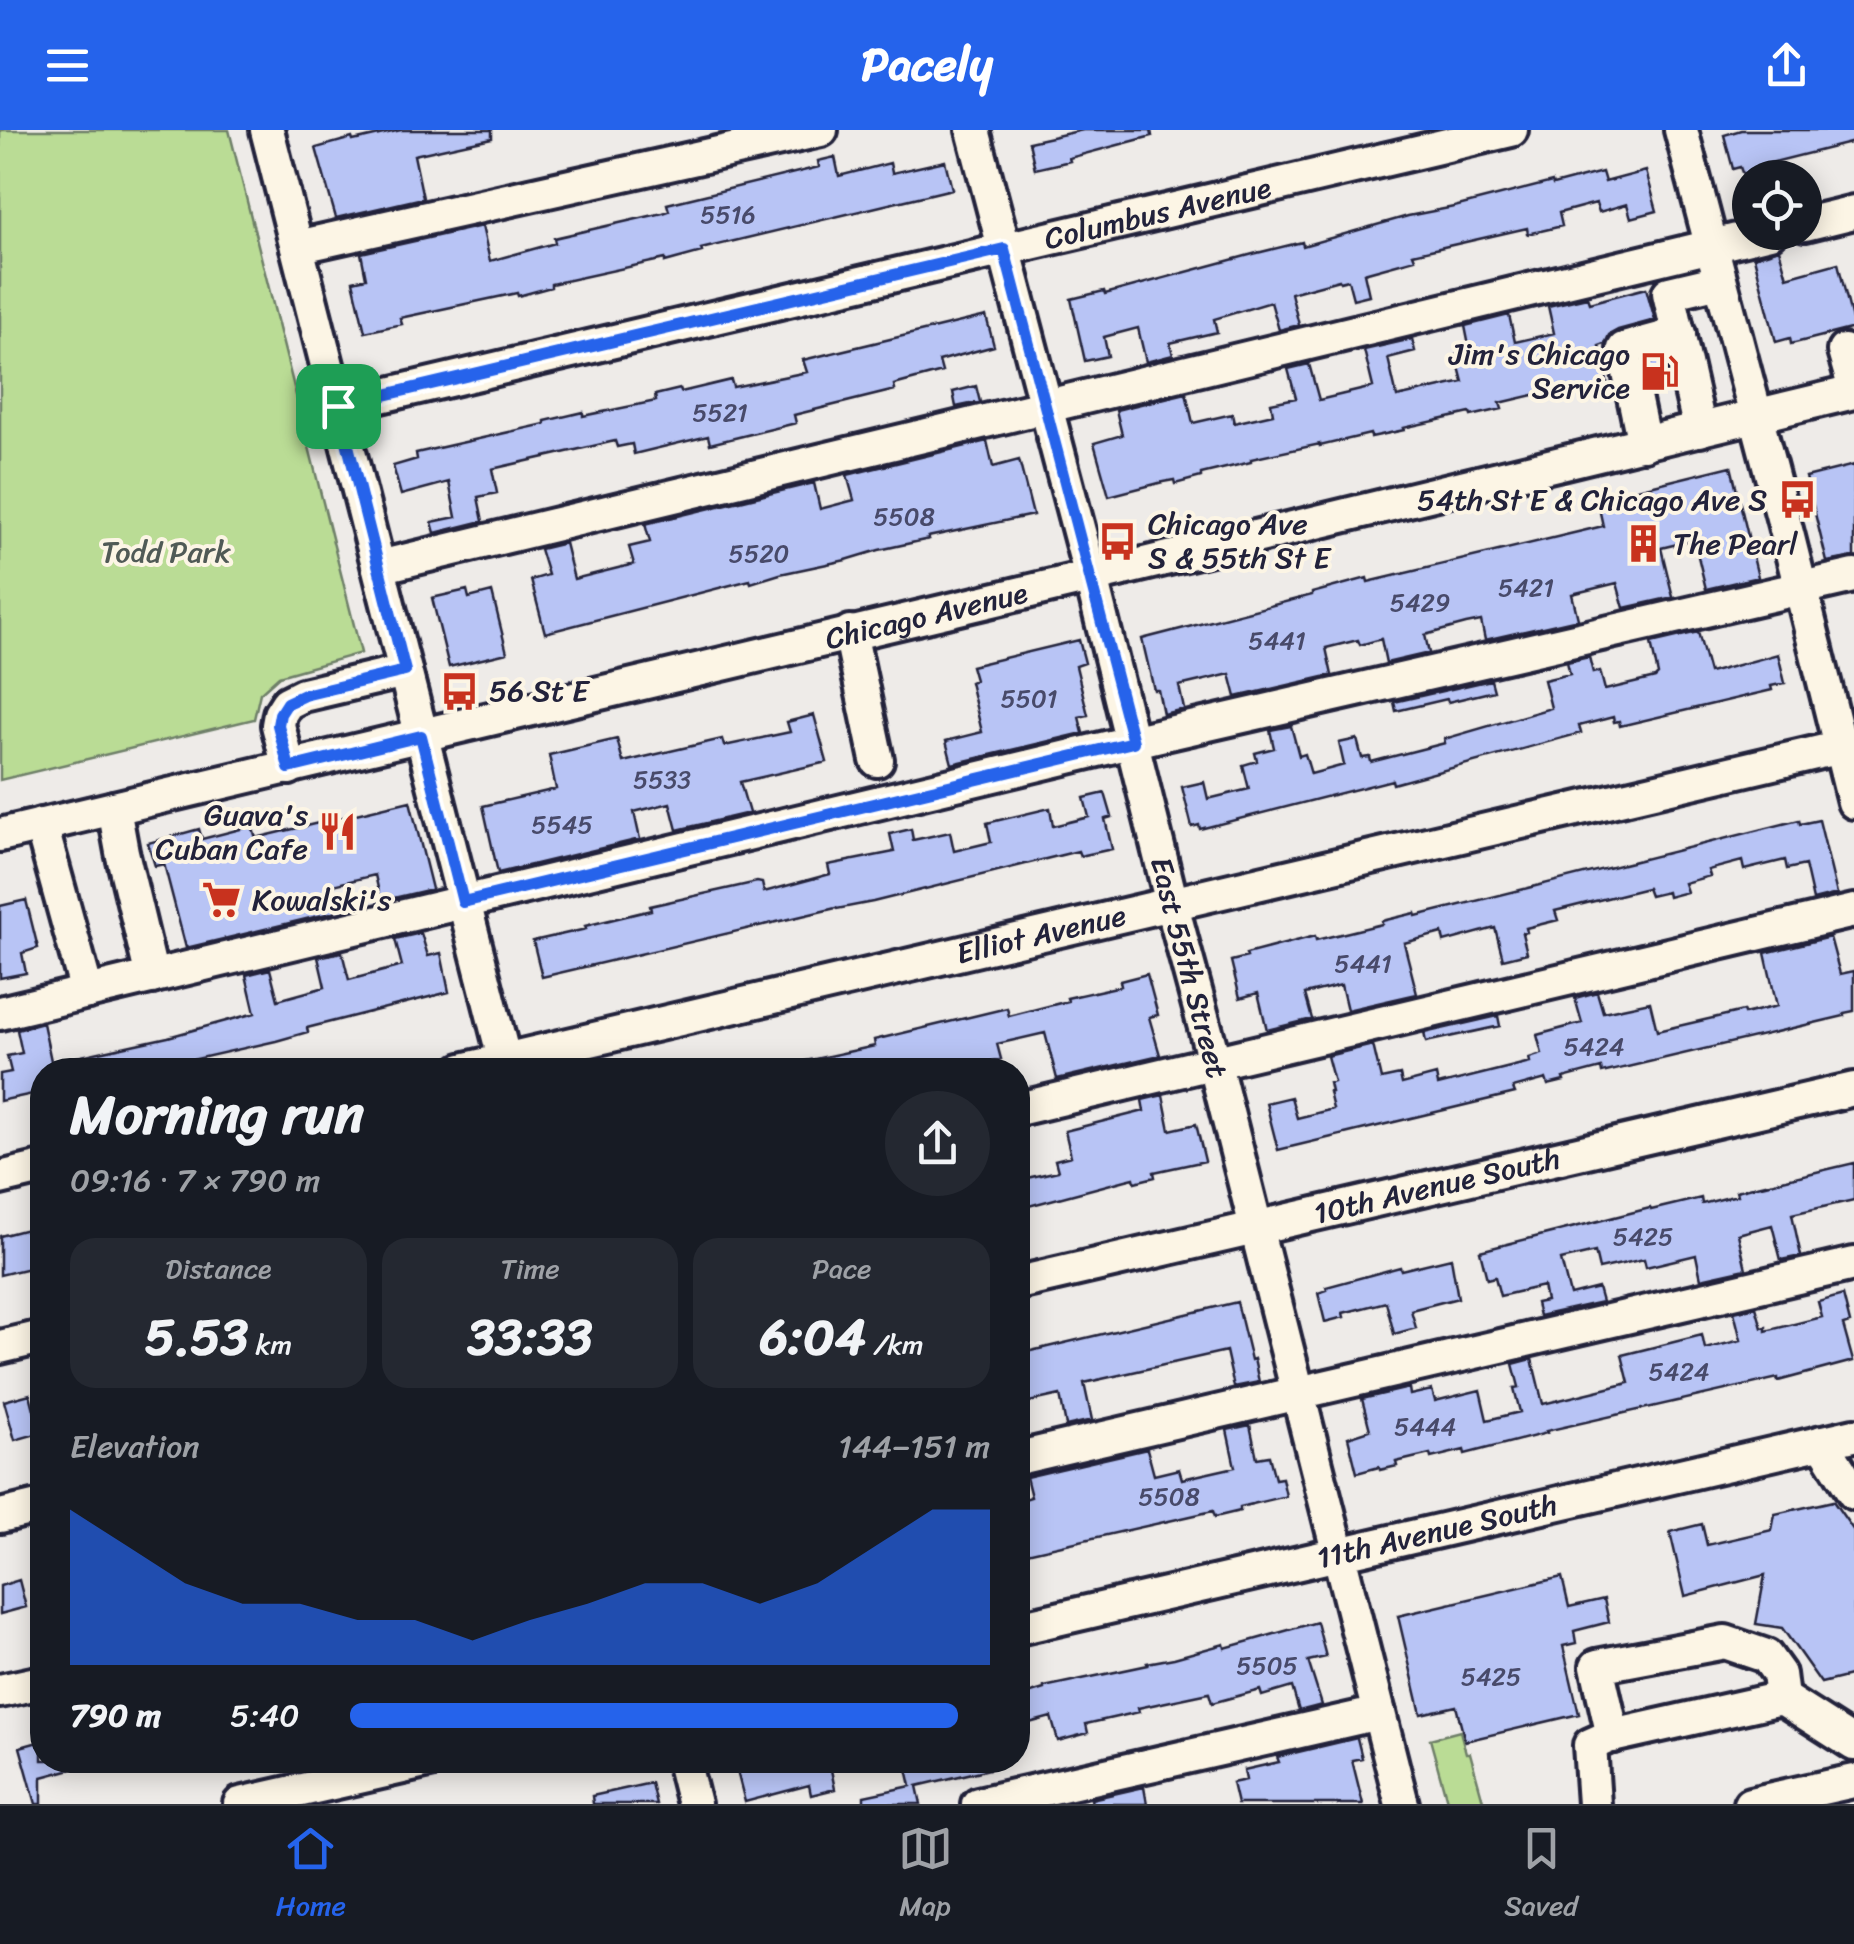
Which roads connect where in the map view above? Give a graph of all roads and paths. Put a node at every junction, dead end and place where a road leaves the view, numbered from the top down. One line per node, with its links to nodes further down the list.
1 (268, 130): 9 (street)
2 (821, 130): 9 (street)
3 (974, 130): 11 (street, East 55th Street)
4 (1511, 130): 11 (street, Columbus Avenue)
5 (1680, 130): 10 (street)
6 (1854, 212): 7 (street)
7 (1822, 220)
8 (1732, 242): 10 (street)
9 (297, 246): 16 (street)
10 (1711, 247): 12 (street); 17 (street)
11 (1004, 249): 16 (street, Columbus Avenue); 17 (street, East 55th Street)
12 (1720, 281): 13 (street); 18 (street)
13 (1678, 334): 19 (street); 20 (street)
14 (1844, 351): 15 (street)
15 (1854, 389): 18 (street, Chicago Avenue)
16 (338, 406): 21 (street)
17 (1044, 407): 21 (street); 23 (street, East 55th Street)
18 (1756, 417): 19 (street, Chicago Avenue); 24 (street)
19 (1700, 430): 20 (street, Chicago Avenue)
20 (1644, 444): 23 (street, Chicago Avenue)
21 (379, 567): 26 (street)
22 (1854, 576): 24 (street)
23 (1091, 577): 25 (street, Chicago Avenue); 28 (street, East 55th Street)
24 (1800, 589): 28 (street); 29 (street)
25 (850, 632): 27 (street, Chicago Avenue); 30 (street)
26 (405, 671): 27 (street); 31 (street)
27 (421, 736): 31 (street, Chicago Avenue); 36 (street)
28 (1133, 742): 36 (street); 37 (street, East 55th Street)
29 (1847, 745): 32 (street); 37 (street, Elliot Avenue)
30 (877, 760)
31 (289, 768): 33 (street, Chicago Avenue)
32 (1854, 802)
33 (114, 808): 34 (street, Chicago Avenue); 39 (street)
34 (41, 825): 35 (street, Chicago Avenue); 40 (street)
35 (0, 834)
36 (463, 902): 39 (street); 42 (street)
37 (1172, 904): 43 (street, Elliot Avenue); 44 (street, East 55th Street)
38 (1854, 912): 44 (street)
39 (152, 977): 40 (street)
40 (87, 992): 41 (street)
41 (0, 1013)
42 (504, 1058)
43 (535, 1058)
44 (1214, 1061): 46 (street); 49 (street, East 55th Street)
45 (1854, 1089): 49 (street, 10th Avenue South)
46 (1030, 1105)
47 (30, 1171): 48 (street)
48 (0, 1178)
49 (1256, 1228): 51 (street, 10th Avenue South); 54 (street, East 55th Street)
50 (1854, 1264): 54 (street)
51 (1030, 1280)
52 (30, 1340): 53 (street)
53 (0, 1347)
54 (1298, 1392): 56 (street); 60 (street, East 55th Street)
55 (1838, 1439): 57 (street); 60 (street, 11th Avenue South)
56 (1030, 1455)
57 (1854, 1494)
58 (30, 1509): 59 (street)
59 (0, 1516)
60 (1338, 1555): 61 (street, 11th Avenue South); 65 (street, East 55th Street)
61 (1030, 1625)
62 (30, 1685): 63 (street)
63 (0, 1692)
64 (1782, 1698): 66 (street); 66 (street); 67 (street)
65 (1379, 1713): 73 (street); 74 (street, East 55th Street)
66 (1613, 1736): 75 (street)
67 (1854, 1744)
68 (377, 1773): 71 (street)
69 (686, 1773): 72 (street)
70 (1854, 1781): 76 (street)
71 (240, 1804)
72 (694, 1804)
73 (978, 1804)
74 (1402, 1804)
75 (1594, 1804)
76 (1750, 1804)

